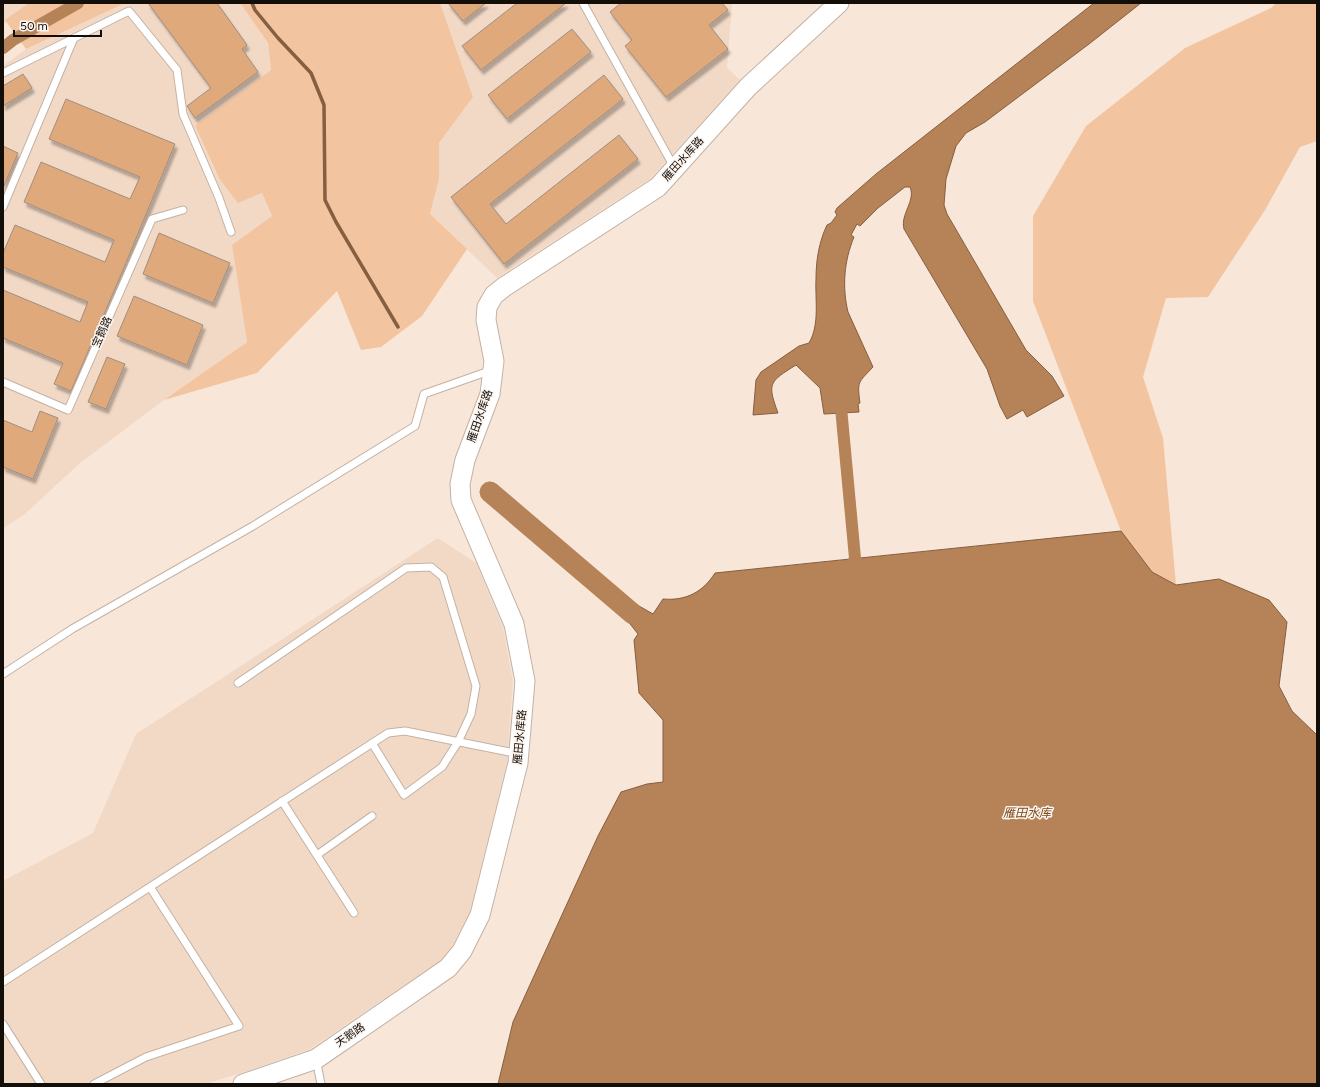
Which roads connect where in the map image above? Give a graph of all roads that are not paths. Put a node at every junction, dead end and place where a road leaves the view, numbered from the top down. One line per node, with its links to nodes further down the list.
1 (583, 3): 5 (lane)
2 (840, 3): 5 (main road, 雁田水库路)
3 (74, 38): 4 (lane); 6 (lane); 8 (lane)
4 (3, 73)
5 (675, 168): 9 (main road, 雁田水库路)
6 (3, 207)
7 (183, 210): 10 (lane, 宝鹅路)
8 (231, 232)
9 (493, 370): 11 (lane); 15 (main road, 雁田水库路)
10 (3, 382)
11 (3, 674)
12 (238, 683): 13 (lane)
13 (458, 742): 14 (lane); 14 (lane); 15 (lane)
14 (372, 743): 16 (lane)
15 (519, 754): 21 (main road, 雁田水库路)
16 (282, 801): 18 (lane); 19 (lane)
17 (372, 816): 18 (lane)
18 (317, 855): 20 (lane)
19 (150, 887): 22 (lane); 26 (lane)
20 (354, 913)
21 (448, 968): 24 (main road, 天鹅路)
22 (3, 982)
23 (3, 1024): 25 (lane)
24 (316, 1059): 27 (main road, 天鹅路); 28 (lane)
25 (41, 1084)
26 (94, 1084)
27 (243, 1084)
28 (322, 1084)

